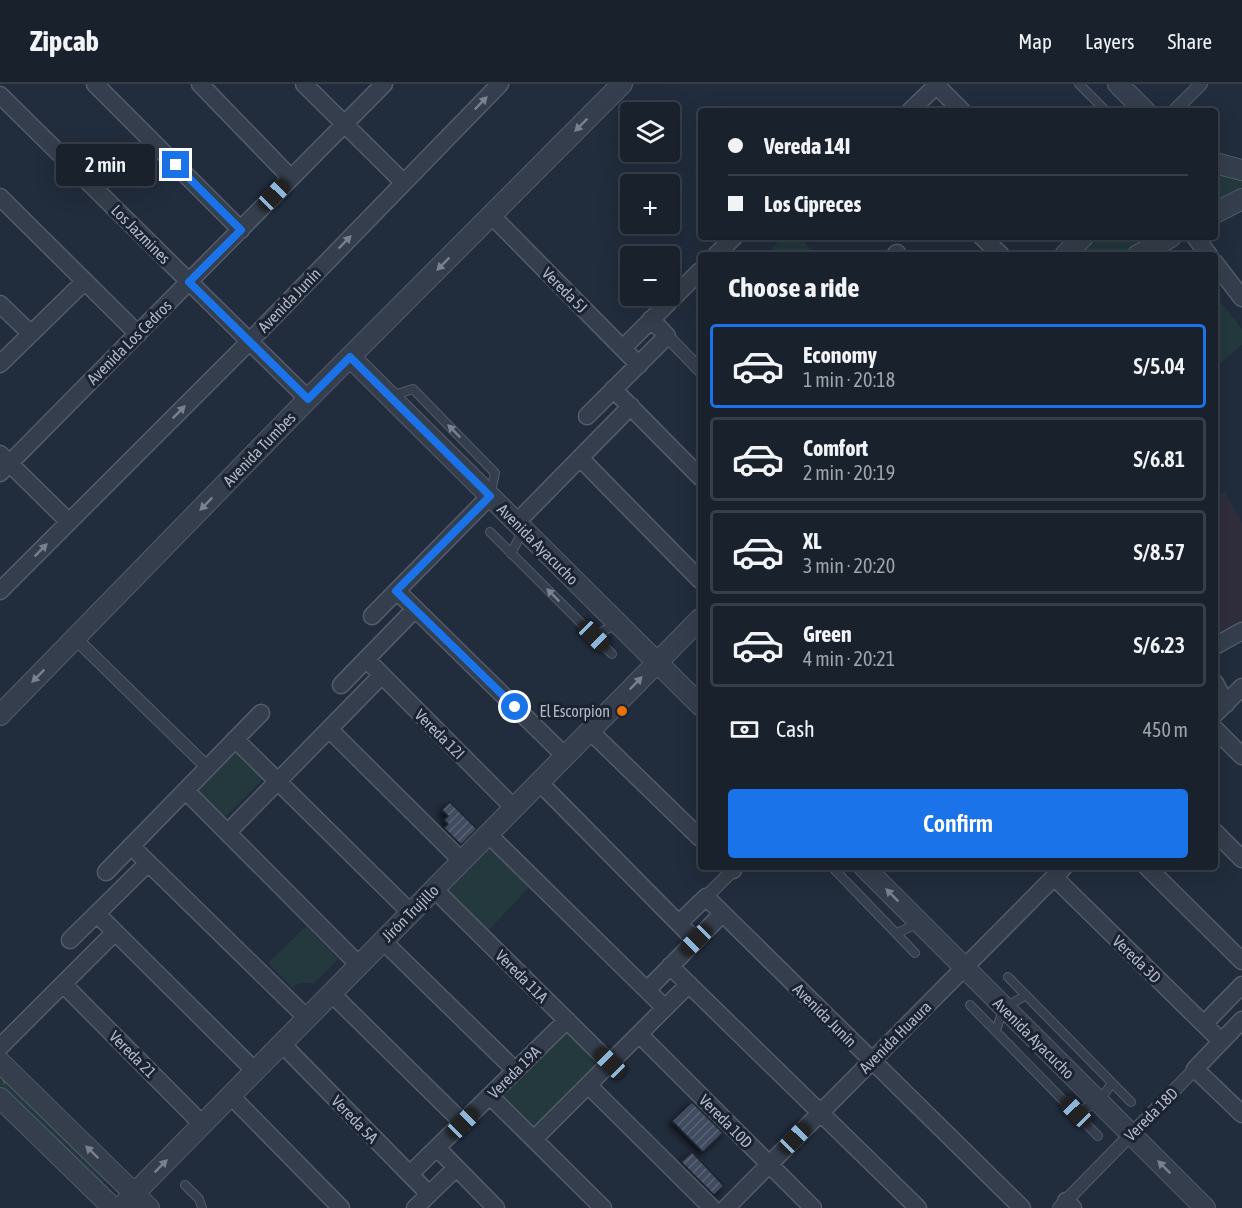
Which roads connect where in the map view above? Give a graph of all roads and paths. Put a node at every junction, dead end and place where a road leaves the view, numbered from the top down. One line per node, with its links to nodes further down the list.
1 (95, 84): 26 (street)
2 (200, 84): 20 (street)
3 (304, 84): 17 (street)
4 (384, 84): 17 (street, Avenida Los Cedros)
5 (500, 84): 21 (street, Avenida Junín, one-way to 5)
6 (622, 84): 25 (street, Avenida Tumbes, one-way to 25)
7 (1079, 84): 15 (lane)
8 (1118, 84): 12 (street)
9 (1201, 84): 16 (street)
10 (936, 85): 13 (street); 14 (street)
11 (0, 95): 40 (street, Los Jazmines)
12 (1136, 105)
13 (913, 108)
14 (959, 108)
15 (1103, 108)
16 (1177, 108)
17 (345, 124): 20 (street, Avenida Los Cedros); 21 (street)
18 (1218, 164): 19 (street)
19 (1242, 170)
20 (291, 178): 26 (street, Avenida Los Cedros)
21 (403, 182): 47 (street, Avenida Junín, one-way to 21)
22 (0, 197): 39 (street)
23 (1242, 199): 24 (street)
24 (1218, 211)
25 (491, 215): 48 (street, Vereda 5J); 49 (street, Avenida Tumbes, one-way to 49)
26 (241, 230): 40 (street, Avenida Los Cedros)
27 (731, 240): 32 (street)
28 (985, 240): 33 (street)
29 (1080, 240): 34 (street)
30 (1166, 240): 35 (street)
31 (1197, 240): 36 (street)
32 (719, 252)
33 (998, 252)
34 (1068, 252)
35 (1144, 252)
36 (1207, 252)
37 (1218, 267): 41 (street)
38 (698, 273): 43 (street)
39 (85, 281): 44 (street); 45 (street)
40 (189, 282): 45 (street, Avenida Los Cedros); 47 (street, Los Jazmines)
41 (1242, 298)
42 (0, 304): 44 (street)
43 (651, 319): 46 (street); 48 (street)
44 (31, 334): 50 (street)
45 (138, 334): 58 (street, Avenida Los Cedros)
46 (667, 336): 51 (street); 52 (street)
47 (250, 340): 54 (street, Los Jazmines); 61 (street, Avenida Junín, one-way to 47)
48 (622, 348): 51 (street, Vereda 5J)
49 (350, 357): 54 (street, Avenida Tumbes); 60 (street, Avenida Ayacucho, one-way to 49)
50 (0, 364)
51 (639, 365): 53 (street)
52 (698, 368)
53 (614, 389): 55 (street); 56 (street)
54 (308, 399): 74 (street, Avenida Tumbes, one-way to 74)
55 (631, 406): 57 (street); 59 (street)
56 (587, 416)
57 (580, 458): 62 (street); 65 (street)
58 (3, 463): 61 (street)
59 (698, 475)
60 (490, 496): 62 (street, Avenida Ayacucho); 67 (street)
61 (69, 522): 66 (street, Avenida Junín, one-way to 61)
62 (520, 526): 64 (lane); 71 (street, Avenida Ayacucho)
63 (490, 532): 64 (lane)
64 (512, 554): 73 (lane, one-way to 64)
65 (698, 578)
66 (0, 591)
67 (396, 591): 68 (street); 69 (street)
68 (415, 609): 77 (street); 90 (street)
69 (372, 616)
70 (698, 621): 78 (street, Jirón Trujillo)
71 (619, 623): 73 (lane); 78 (street, Avenida Ayacucho)
72 (1242, 631): 75 (street)
73 (594, 636): 76 (lane)
74 (75, 638): 85 (street, Avenida Tumbes, one-way to 85); 92 (street)
75 (1218, 644)
76 (612, 654)
77 (366, 659): 79 (street, Vereda 12I); 80 (street)
78 (657, 662): 82 (street, Avenida Ayacucho); 87 (street, Jirón Trujillo, one-way to 78)
79 (382, 675): 86 (street); 96 (street, Vereda 12I)
80 (341, 685)
81 (1242, 687): 83 (street)
82 (698, 703)
83 (1220, 709)
84 (261, 713): 89 (street)
85 (0, 714)
86 (330, 730): 93 (street); 103 (street)
87 (590, 730): 90 (street, Jirón Trujillo); 100 (street)
88 (1218, 732): 91 (street)
89 (235, 739): 92 (street); 93 (street)
90 (565, 756): 94 (street, Jirón Trujillo)
91 (1242, 756)
92 (208, 768): 95 (street)
93 (278, 782): 97 (street); 113 (street)
94 (539, 782): 96 (street, Jirón Trujillo); 117 (street)
95 (186, 791): 97 (street); 101 (street)
96 (513, 808): 98 (street, Jirón Trujillo)
97 (228, 832): 125 (street)
98 (488, 834): 103 (street, Jirón Trujillo); 132 (street)
99 (1218, 835): 102 (street)
100 (698, 836)
101 (131, 846): 104 (street); 109 (street)
102 (1242, 859)
103 (462, 861): 111 (street, Jirón Trujillo)
104 (148, 863): 114 (street); 140 (street)
105 (731, 870): 112 (street)
106 (835, 870): 119 (lane)
107 (867, 870): 116 (street, Avenida Ayacucho, one-way to 107)
108 (1150, 870): 124 (street)
109 (106, 872)
110 (1059, 872): 127 (street, Avenida Huaura); 142 (street, Vereda 3D)
111 (434, 889): 113 (street, Jirón Trujillo); 141 (street, Vereda 11A)
112 (706, 897): 115 (street, Avenida Junín); 117 (street)
113 (411, 912): 122 (street, Jirón Trujillo)
114 (97, 914): 118 (street); 120 (street)
115 (722, 914): 121 (street); 148 (street, Avenida Junín)
116 (919, 922): 119 (lane); 127 (street, Avenida Ayacucho)
117 (679, 924): 121 (street)
118 (115, 932): 129 (street); 153 (street)
119 (897, 933): 123 (lane)
120 (70, 940)
121 (696, 940): 126 (street)
122 (383, 941): 125 (street, Jirón Trujillo); 152 (street)
123 (915, 952)
124 (1240, 956)
125 (359, 964): 133 (street, Jirón Trujillo)
126 (670, 966): 130 (street); 132 (street)
127 (965, 967): 138 (street, Avenida Ayacucho); 148 (street, Avenida Huaura)
128 (1008, 977): 134 (lane)
129 (63, 984): 147 (street); 165 (street, Vereda 21)
130 (689, 984): 137 (street); 161 (street)
131 (1242, 985): 135 (street)
132 (647, 990): 137 (street)
133 (331, 993): 140 (street, Jirón Trujillo); 164 (street)
134 (1026, 995): 138 (lane); 154 (lane)
135 (1227, 1000): 139 (street); 142 (street)
136 (970, 1005): 143 (lane)
137 (665, 1008): 144 (street)
138 (1004, 1008): 143 (lane); 160 (street, Avenida Ayacucho)
139 (1242, 1017): 145 (street, Vereda 18D)
140 (307, 1018): 146 (street, Jirón Trujillo)
141 (567, 1020): 150 (street, Vereda 11A); 152 (street, Vereda 19A)
142 (1204, 1024): 145 (street, Vereda 3D)
143 (996, 1030): 162 (lane)
144 (639, 1034): 150 (street); 170 (street, Vereda 10D)
145 (1221, 1041): 151 (street, Vereda 18D)
146 (282, 1044): 153 (street, Jirón Trujillo); 172 (street, Vereda 5A)
147 (0, 1047)
148 (872, 1061): 161 (street, Avenida Huaura); 177 (street, Avenida Junín)
149 (0, 1062): 174 (street, one-way to 149)
150 (610, 1063): 155 (street)
151 (1195, 1069): 163 (street); 166 (street, Vereda 18D)
152 (515, 1070): 157 (street, Vereda 19A)
153 (255, 1071): 156 (street, Jirón Trujillo)
154 (1112, 1083): 159 (lane); 160 (lane)
155 (588, 1085): 168 (street); 186 (street)
156 (230, 1095): 165 (street, Jirón Trujillo); 182 (street)
157 (490, 1096): 164 (street, Vereda 19A); 168 (street)
158 (0, 1098): 178 (street)
159 (1131, 1102)
160 (1098, 1103): 162 (lane); 166 (street, Avenida Ayacucho)
161 (821, 1112): 170 (street, Avenida Huaura); 189 (street)
162 (1076, 1112): 167 (lane)
163 (1242, 1114)
164 (463, 1123): 169 (street, Vereda 19A)
165 (202, 1124): 174 (street, Jirón Trujillo, one-way to 165)
166 (1131, 1134): 176 (street, Vereda 18D); 190 (street, Avenida Ayacucho, one-way to 166)
167 (1098, 1136)
168 (534, 1139): 185 (street)
169 (437, 1148): 171 (street); 172 (street, Vereda 19A)
170 (770, 1164): 187 (street, Avenida Huaura); 188 (street, Vereda 10D)
171 (456, 1168): 175 (street); 184 (street)
172 (410, 1174): 175 (street, Vereda 5A)
173 (185, 1185): 181 (lane)
174 (134, 1193): 179 (street, Jirón Trujillo); 180 (street)
175 (429, 1194): 183 (street)
176 (1066, 1206)
177 (1021, 1207)
178 (113, 1208)
179 (120, 1208)
180 (149, 1208)
181 (202, 1208)
182 (341, 1208)
183 (415, 1208)
184 (496, 1208)
185 (603, 1208)
186 (712, 1208)
187 (726, 1208)
188 (813, 1208)
189 (918, 1208)
190 (1205, 1208)

